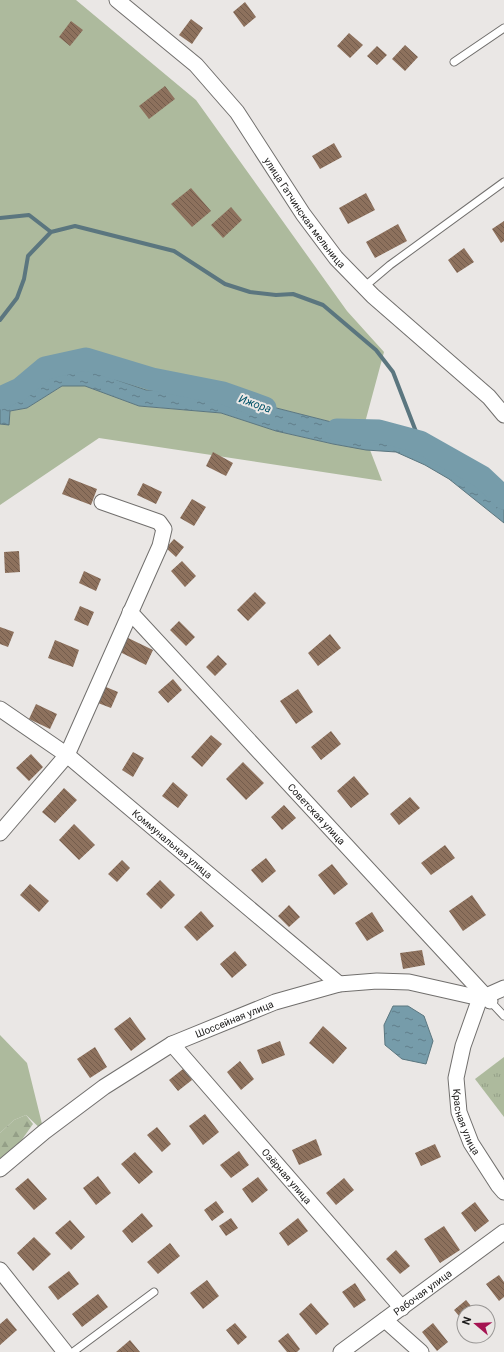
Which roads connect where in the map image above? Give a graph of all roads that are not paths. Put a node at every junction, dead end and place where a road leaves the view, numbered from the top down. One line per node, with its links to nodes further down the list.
1 (117, 0): 5 (street, улица Гатчинская мельница)
2 (504, 28): 3 (lane)
3 (454, 62)
4 (504, 182): 5 (lane)
5 (364, 287): 6 (street, улица Гатчинская мельница)
6 (504, 415)
7 (102, 502): 8 (street)
8 (130, 612): 10 (street); 14 (street, Советская улица)
9 (0, 709): 10 (street, Коммунальная улица)
10 (67, 755): 11 (street); 12 (street, Коммунальная улица)
11 (0, 833)
12 (339, 984): 14 (street, Шоссейная улица); 16 (street, Шоссейная улица)
13 (504, 988): 14 (street)
14 (485, 998): 15 (lane, Советская улица); 18 (street, Красная улица)
15 (504, 1016)
16 (172, 1044): 17 (street, Шоссейная улица); 22 (street, Озёрная улица)
17 (0, 1169)
18 (504, 1192)
19 (504, 1232): 22 (street, Рабочая улица)
20 (0, 1270): 24 (street)
21 (154, 1292): 25 (lane)
22 (402, 1308): 23 (street, Рабочая улица)
23 (386, 1320): 26 (street, Рабочая улица); 27 (street)
24 (65, 1352)
25 (73, 1352)
26 (341, 1352)
27 (421, 1352)

